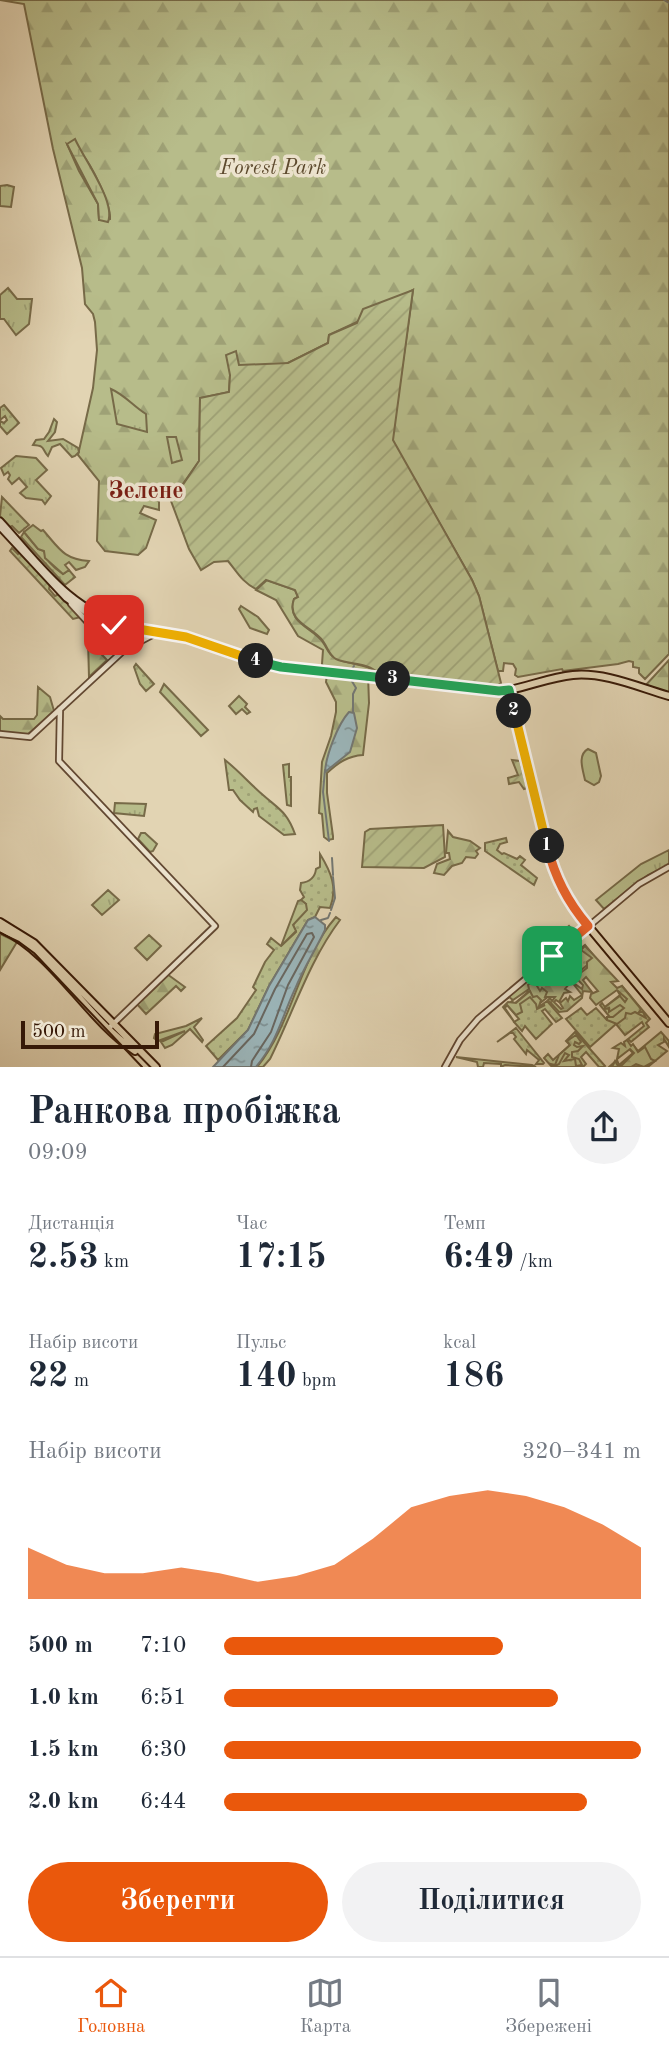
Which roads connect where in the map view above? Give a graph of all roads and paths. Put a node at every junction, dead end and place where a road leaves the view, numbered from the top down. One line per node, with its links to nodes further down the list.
1 (0, 521): 4 (main road)
2 (0, 527): 3 (main road)
3 (66, 598): 4 (main road); 5 (street)
4 (158, 632): 5 (street); 6 (main road)
5 (118, 655): 8 (street)
6 (509, 690): 7 (main road); 12 (main road)
7 (669, 696)
8 (60, 709): 9 (street); 15 (street)
9 (0, 734)
10 (669, 867): 12 (street)
11 (0, 922): 15 (main road)
12 (588, 926): 14 (main road); 17 (street)
13 (0, 928): 15 (main road)
14 (669, 1023)
15 (110, 1026): 16 (main road)
16 (156, 1067)
17 (445, 1067)

